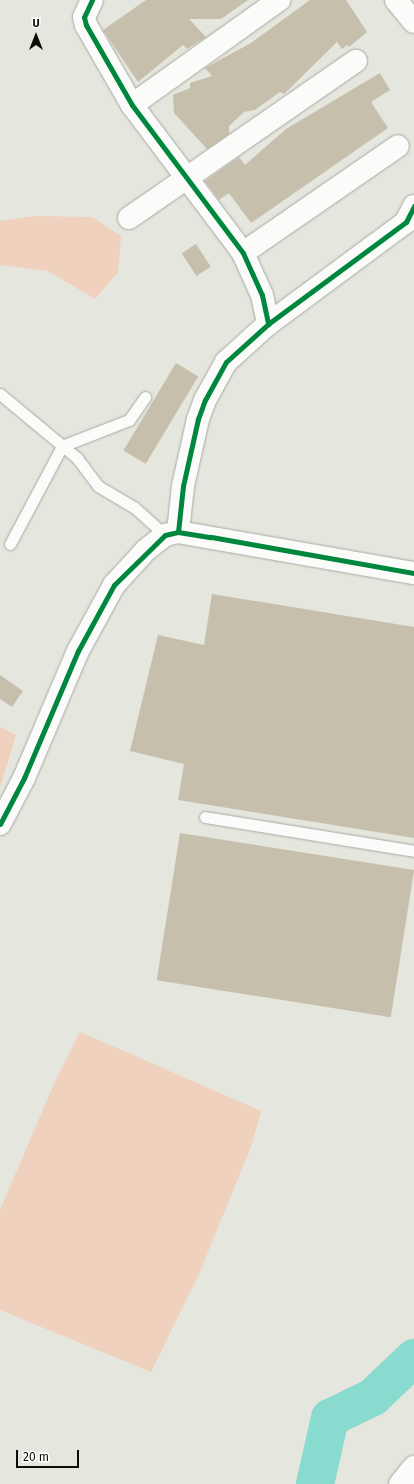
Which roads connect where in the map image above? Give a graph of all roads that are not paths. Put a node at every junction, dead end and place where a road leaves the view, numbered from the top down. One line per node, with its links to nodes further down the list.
1 (279, 0): 6 (street)
2 (396, 0): 4 (street)
3 (91, 2): 6 (street)
4 (414, 22)
5 (356, 61): 8 (street)
6 (132, 105): 8 (street)
7 (398, 146): 11 (street)
8 (189, 179): 10 (street); 11 (street)
9 (414, 206): 12 (street)
10 (129, 218)
11 (243, 254): 12 (street)
12 (268, 324): 16 (street)
13 (0, 394): 15 (lane)
14 (145, 397): 15 (lane)
15 (62, 446): 16 (lane); 17 (lane)
16 (172, 533): 18 (street); 20 (street)
17 (10, 544)
18 (414, 573)
19 (205, 817): 21 (lane)
20 (0, 824)
21 (414, 851)
22 (414, 1467): 23 (street)
23 (400, 1484)

